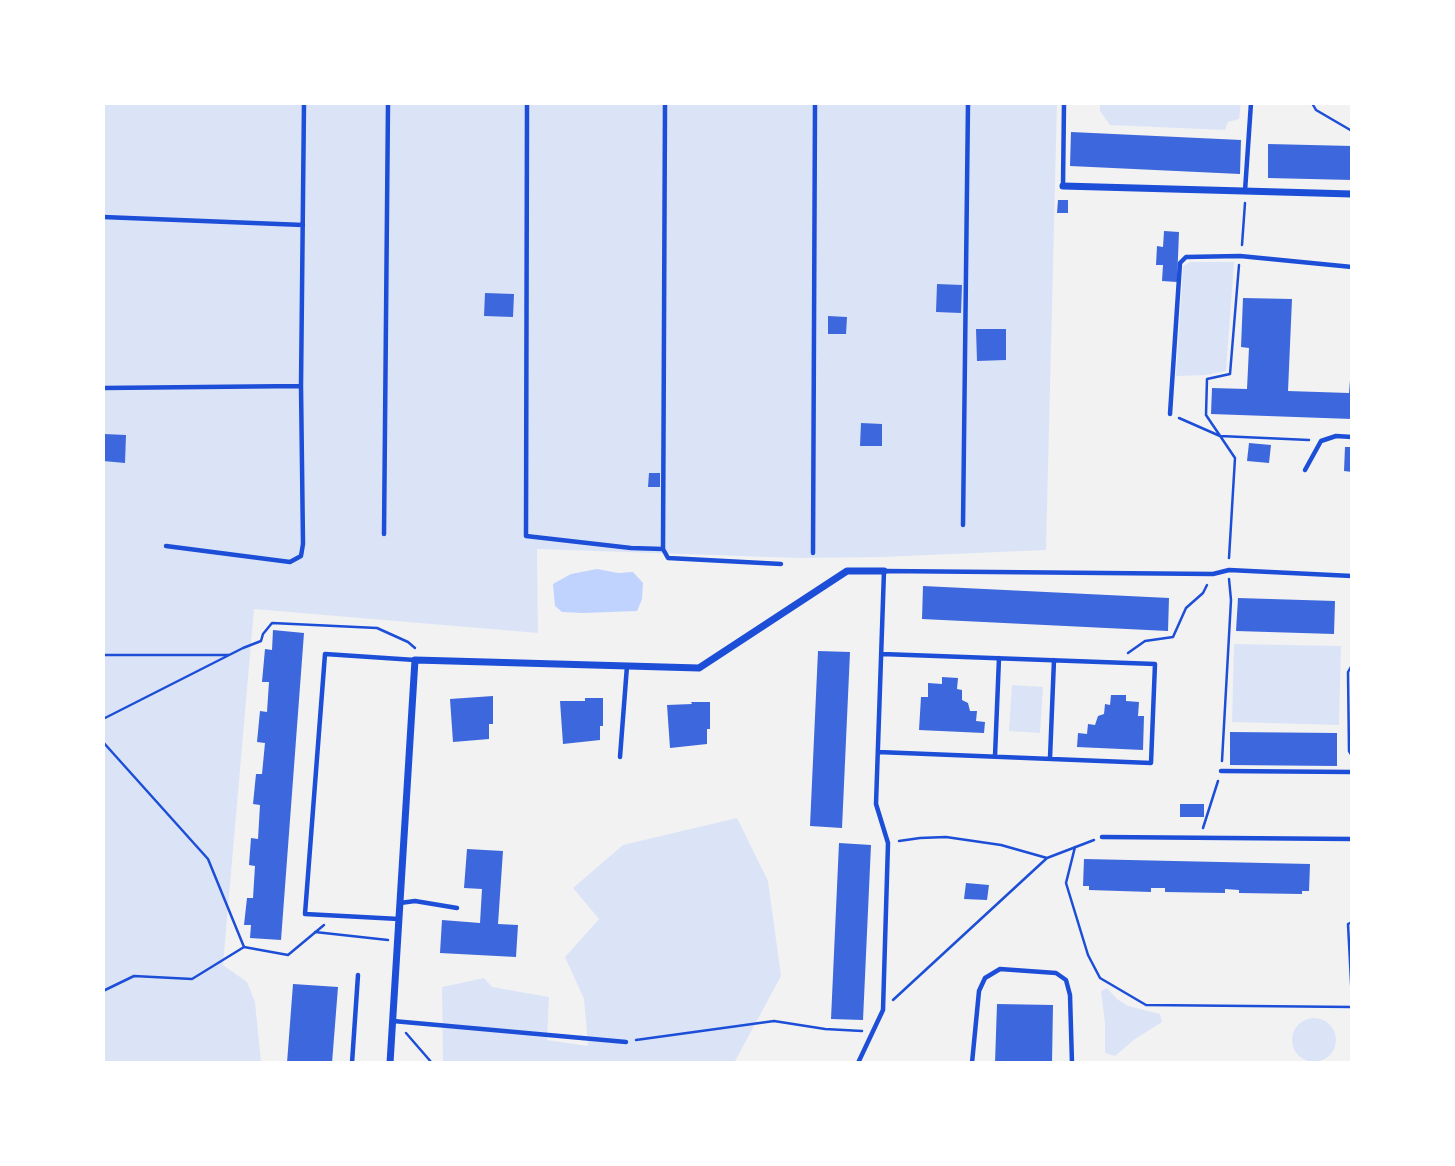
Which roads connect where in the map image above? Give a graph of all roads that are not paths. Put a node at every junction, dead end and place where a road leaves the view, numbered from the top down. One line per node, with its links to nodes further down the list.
1 (304, 103): 13 (lane)
2 (388, 103): 21 (lane)
3 (527, 103): 23 (lane)
4 (665, 103): 23 (lane)
5 (815, 103): 24 (lane)
6 (968, 103): 20 (lane)
7 (1064, 103): 9 (lane)
8 (1251, 103): 10 (lane)
9 (1063, 186): 10 (street)
10 (1245, 192): 11 (street)
11 (1352, 194)
12 (103, 217): 13 (lane)
13 (303, 225): 15 (lane)
14 (1352, 267): 17 (lane)
15 (301, 386): 16 (lane); 22 (lane)
16 (103, 388)
17 (1170, 414)
18 (1352, 437): 19 (lane)
19 (1305, 470)
20 (963, 525)
21 (384, 534)
22 (166, 546)
23 (663, 549): 25 (lane)
24 (813, 553)
25 (781, 564)
26 (884, 570): 27 (lane); 28 (lane); 32 (street)
27 (1352, 576)
28 (882, 654): 29 (lane); 33 (lane)
29 (999, 658): 31 (lane); 34 (lane)
30 (415, 660): 32 (street); 41 (street); 43 (lane)
31 (1054, 660): 36 (lane); 36 (lane)
32 (627, 666): 35 (lane)
33 (878, 752): 34 (lane); 49 (lane)
34 (995, 756): 36 (lane)
35 (620, 757)
36 (1050, 758)
37 (1221, 771): 38 (lane)
38 (1352, 772)
39 (1102, 837): 40 (lane)
40 (1352, 839)
41 (400, 903): 42 (lane); 43 (street)
42 (457, 908)
43 (399, 919): 45 (street)
44 (358, 975): 47 (lane)
45 (393, 1021): 46 (lane); 48 (street)
46 (626, 1042)
47 (352, 1063)
48 (390, 1063)
49 (858, 1063)
50 (972, 1063): 51 (lane)
51 (1072, 1063)

